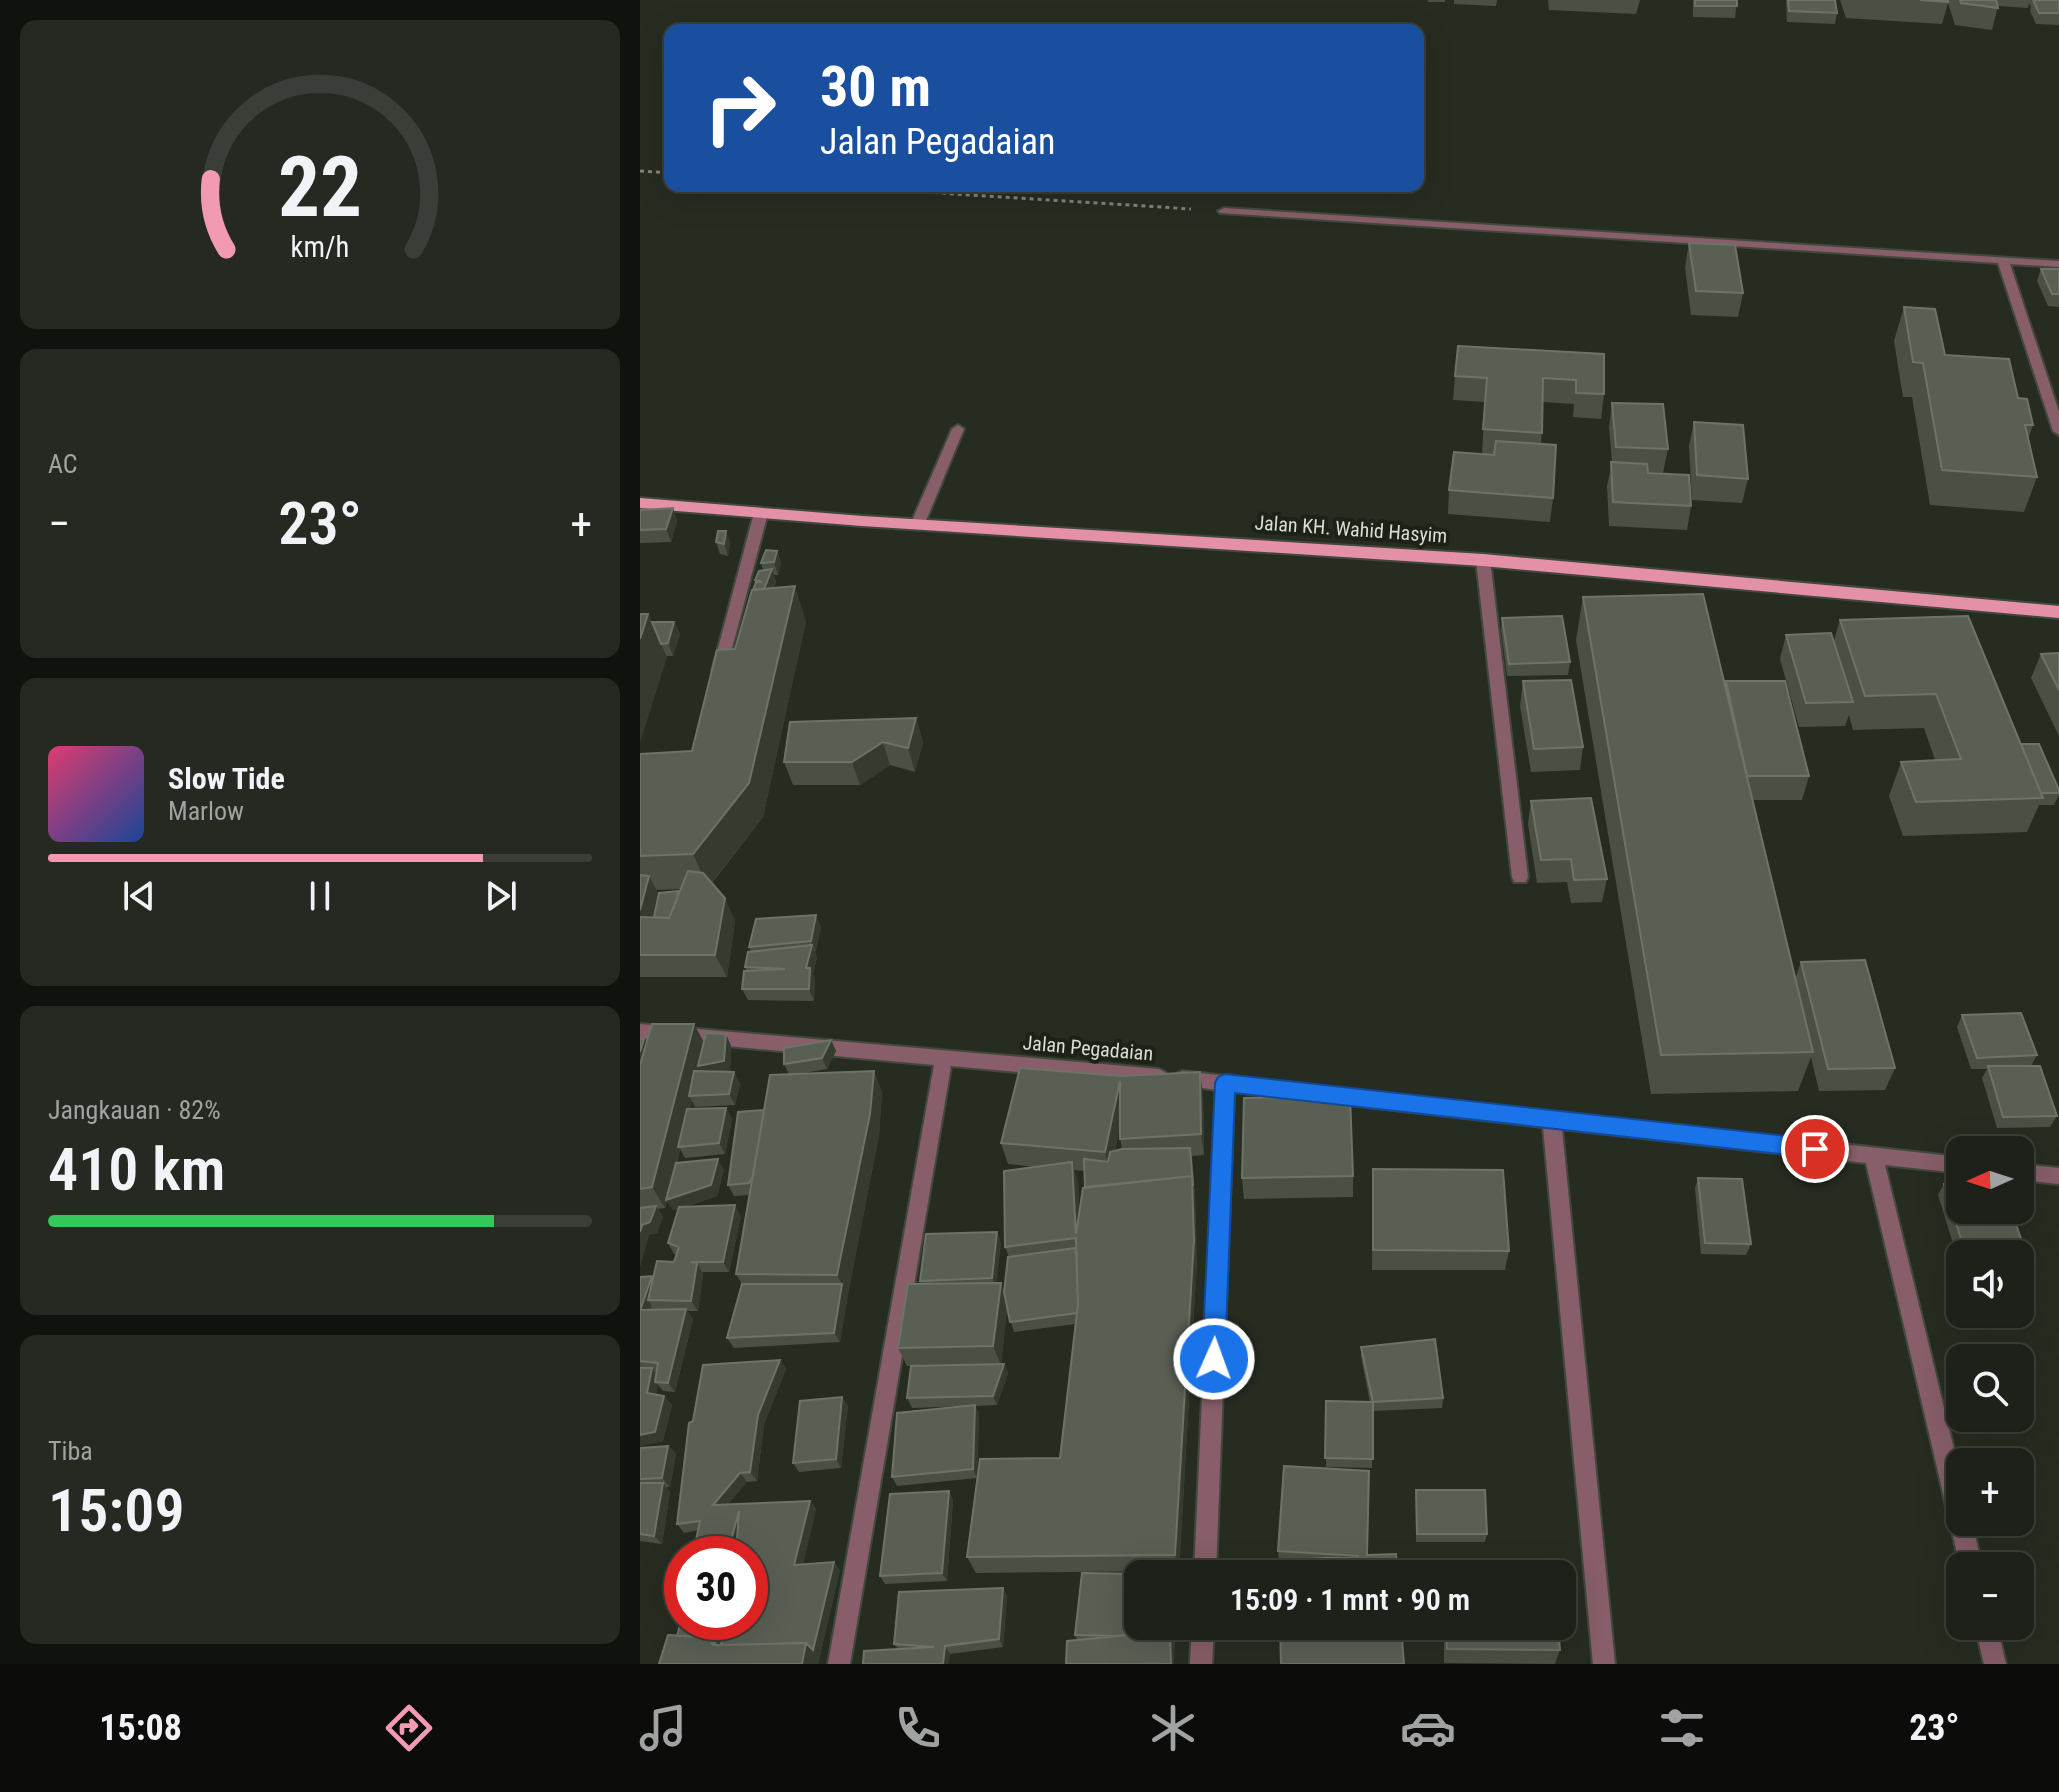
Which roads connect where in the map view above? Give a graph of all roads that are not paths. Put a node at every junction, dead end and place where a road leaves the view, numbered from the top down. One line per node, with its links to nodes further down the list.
1 (1224, 211): 2 (street)
2 (2003, 260): 3 (street); 5 (street)
3 (2059, 264)
4 (958, 429): 8 (street)
5 (2059, 431)
6 (640, 503): 7 (main road, Jalan KH. Wahid Hasyim)
7 (761, 513): 8 (main road, Jalan KH. Wahid Hasyim); 11 (street)
8 (918, 523): 9 (main road, Jalan KH. Wahid Hasyim)
9 (1483, 560): 10 (main road, Jalan KH. Wahid Hasyim); 12 (street)
10 (2059, 612)
11 (716, 681)
12 (1520, 877)
13 (640, 1031): 14 (street, Jalan Pegadaian)
14 (944, 1056): 15 (street, Jalan Pegadaian); 25 (street)
15 (1225, 1083): 16 (street, Jalan Pegadaian); 22 (street)
16 (1552, 1121): 17 (street, Jalan Pegadaian); 27 (street)
17 (1873, 1155): 18 (street, Jalan Pegadaian); 21 (street)
18 (1946, 1163)
19 (2034, 1173): 20 (street)
20 (2059, 1176)
21 (1946, 1461)
22 (1206, 1560)
23 (1202, 1640): 26 (street)
24 (1989, 1640): 28 (street)
25 (839, 1664)
26 (1201, 1664)
27 (1604, 1664)
28 (1995, 1664)

